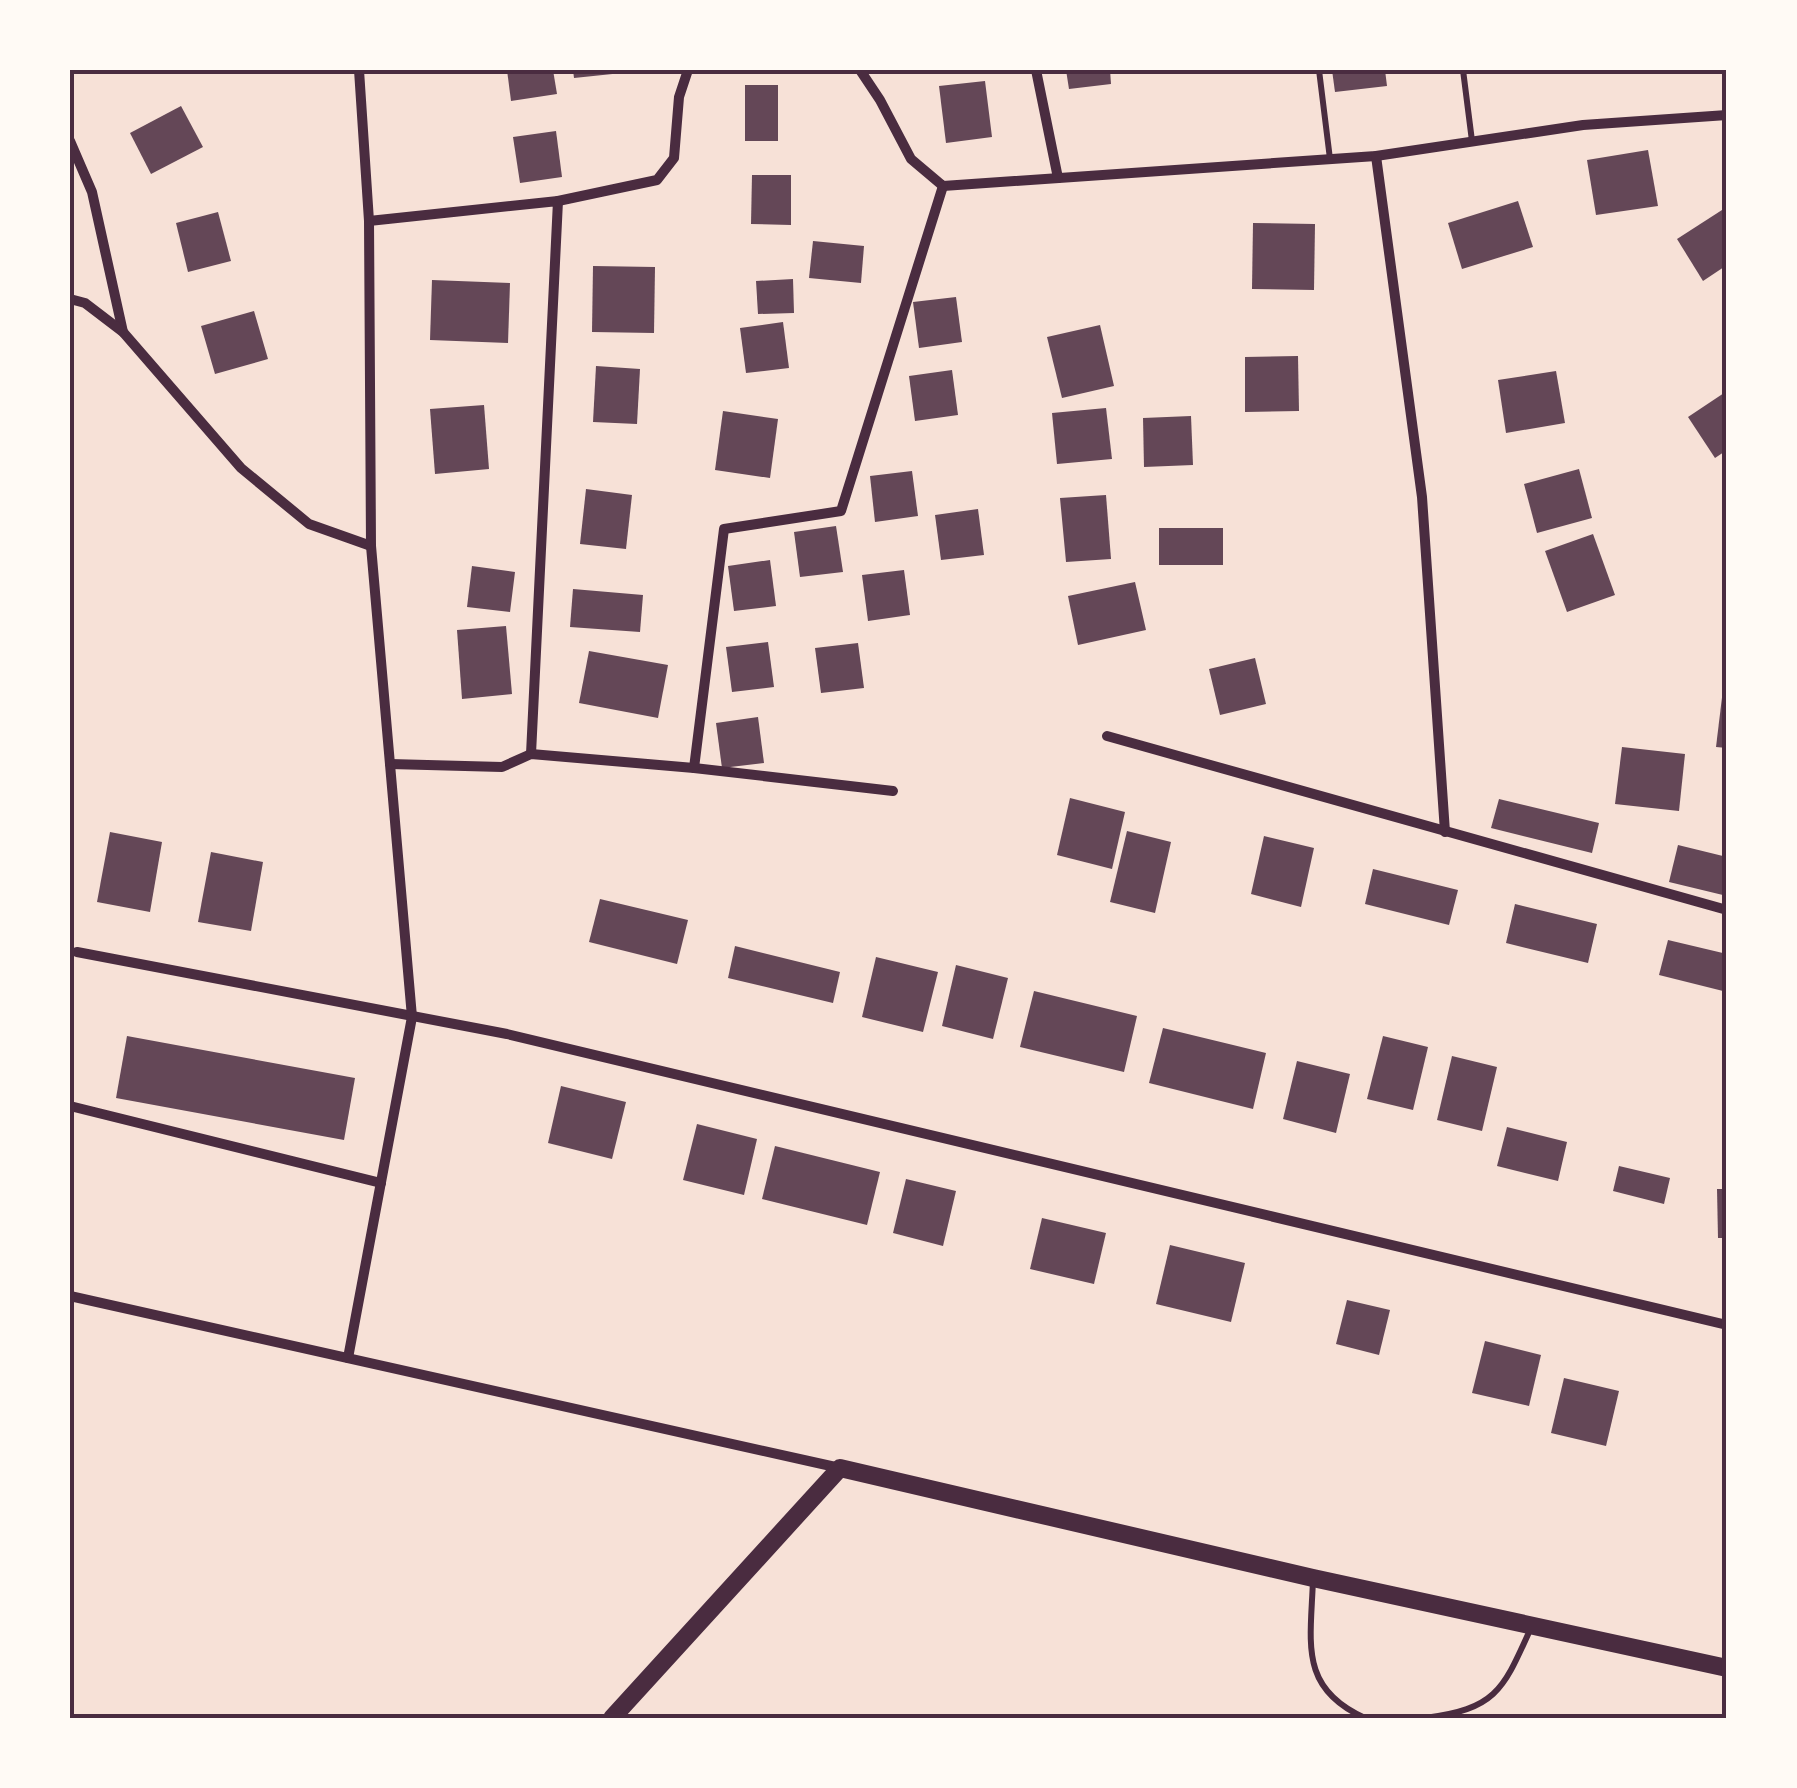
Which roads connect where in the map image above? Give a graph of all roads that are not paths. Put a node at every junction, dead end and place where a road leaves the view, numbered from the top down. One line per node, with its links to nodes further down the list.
1 (359, 70): 15 (street)
2 (688, 70): 14 (street)
3 (860, 70): 13 (street)
4 (1036, 70): 12 (street)
5 (1319, 70): 11 (lane)
6 (1464, 70): 9 (lane)
7 (1727, 115): 9 (street)
8 (70, 140): 17 (street)
9 (1472, 141): 10 (street)
10 (1376, 156): 11 (street); 24 (street)
11 (1330, 159): 12 (street)
12 (1058, 178): 13 (street)
13 (943, 186): 22 (street)
14 (558, 201): 15 (street); 20 (street)
15 (369, 221): 18 (street)
16 (70, 299): 17 (street)
17 (124, 332): 18 (street)
18 (372, 546): 21 (street)
19 (1107, 736): 24 (street)
20 (532, 754): 21 (street); 22 (street)
21 (390, 764): 27 (street)
22 (694, 768): 23 (street)
23 (893, 791)
24 (1445, 832): 25 (street)
25 (1727, 910)
26 (77, 952): 27 (street)
27 (412, 1016): 29 (street); 31 (street)
28 (70, 1106): 29 (street)
29 (381, 1183): 32 (street)
30 (70, 1296): 32 (street)
31 (1727, 1325)
32 (348, 1358): 33 (street)
33 (840, 1468): 34 (main road); 37 (main road)
34 (1312, 1578): 35 (main road); 38 (lane)
35 (1533, 1624): 36 (main road); 39 (lane)
36 (1727, 1668)
37 (612, 1718)
38 (1365, 1718)
39 (1425, 1718)

